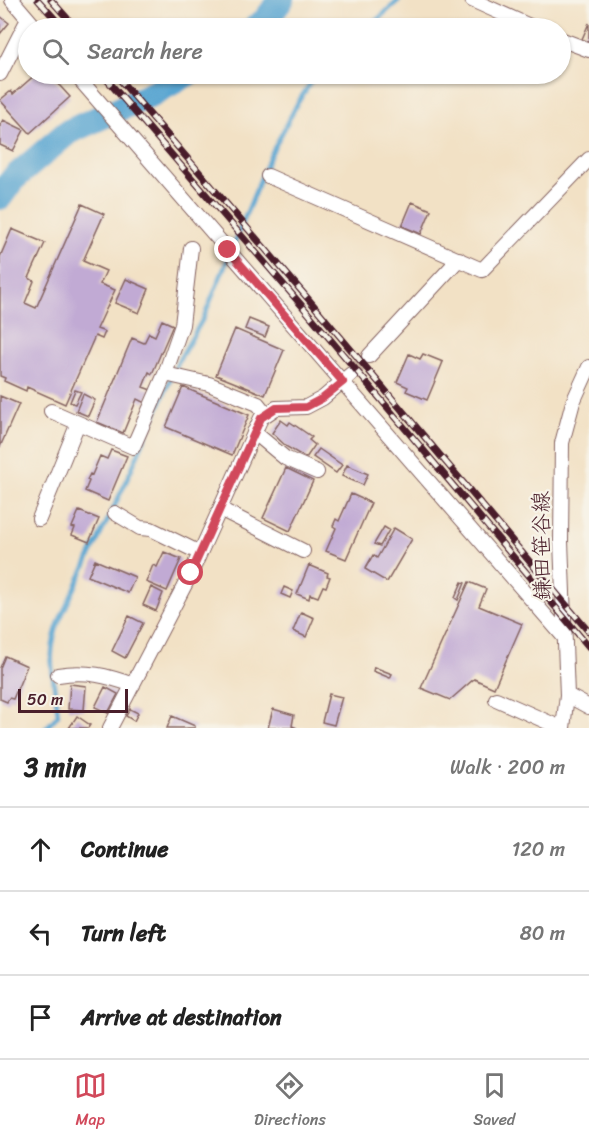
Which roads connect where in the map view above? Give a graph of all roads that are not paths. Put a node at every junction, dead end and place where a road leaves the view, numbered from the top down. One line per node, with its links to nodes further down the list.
1 (12, 0): 3 (street)
2 (472, 0): 4 (street)
3 (27, 18)
4 (512, 18)
5 (571, 43): 7 (street)
6 (18, 46): 8 (street)
7 (589, 50)
8 (0, 74)
9 (84, 84): 17 (street)
10 (589, 159): 13 (street)
11 (268, 177): 13 (street)
12 (191, 248): 16 (street)
13 (459, 259): 14 (street)
14 (369, 356)
15 (589, 367): 28 (street, 鎌田笹谷線)
16 (170, 375): 19 (street); 20 (street)
17 (347, 378): 19 (street); 28 (street)
18 (51, 411): 20 (street)
19 (266, 414): 21 (street)
20 (78, 423): 25 (street)
21 (254, 432): 22 (street); 23 (street)
22 (317, 472)
23 (220, 509): 26 (street); 27 (street)
24 (116, 513): 27 (street)
25 (39, 519)
26 (303, 551)
27 (200, 553): 30 (street)
28 (564, 637): 31 (street, 鎌田笹谷線)
29 (58, 675): 30 (street)
30 (133, 685): 34 (street)
31 (567, 695): 33 (street); 35 (street, 鎌田笹谷線)
32 (496, 699): 35 (street)
33 (589, 707)
34 (110, 728)
35 (562, 728)

